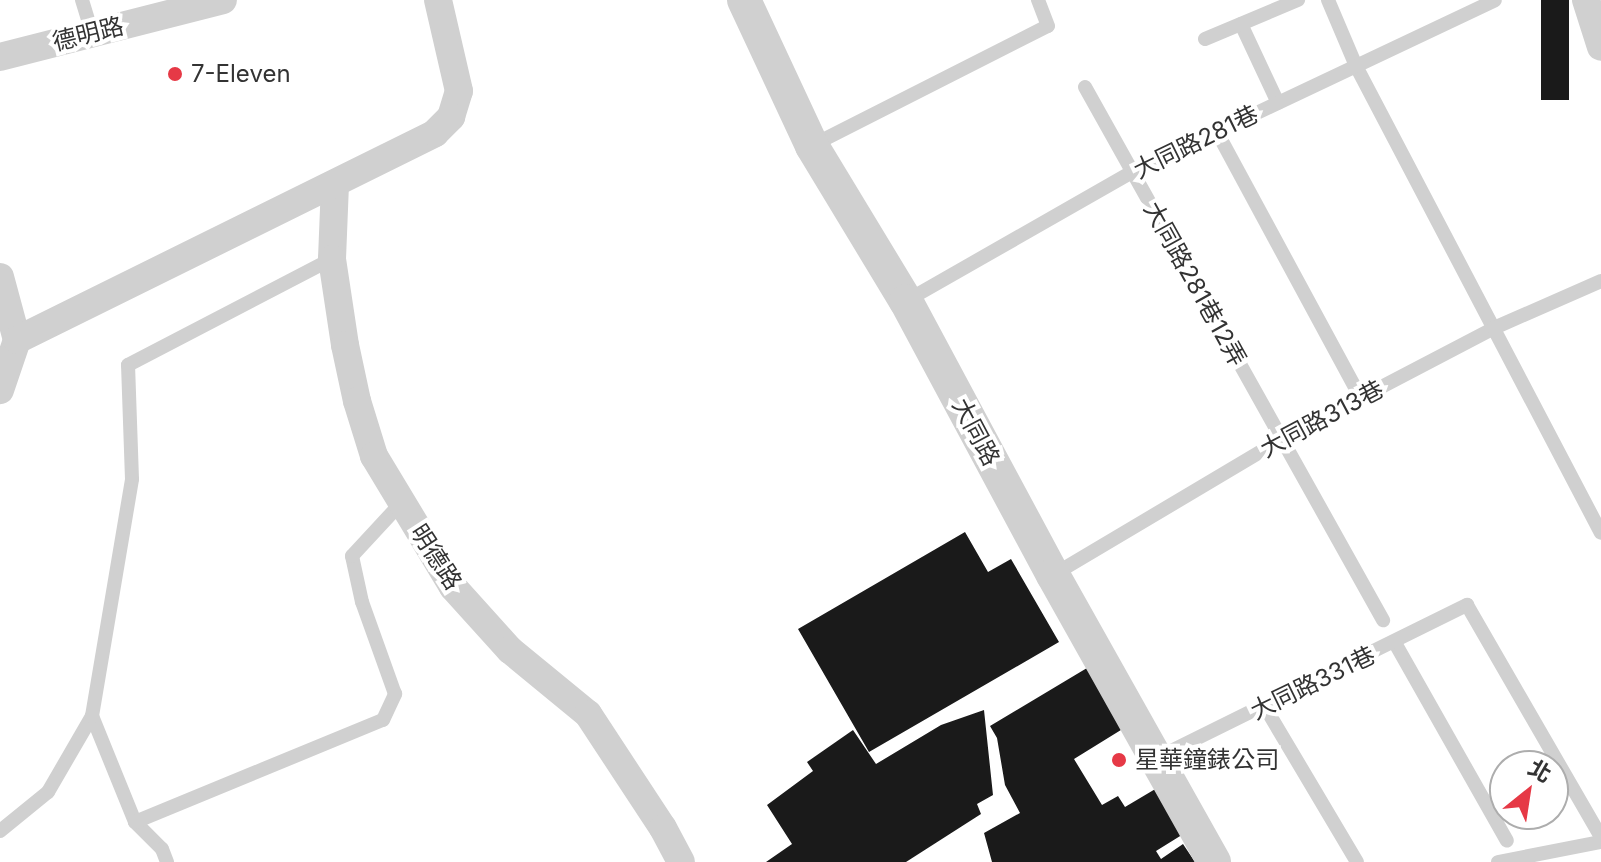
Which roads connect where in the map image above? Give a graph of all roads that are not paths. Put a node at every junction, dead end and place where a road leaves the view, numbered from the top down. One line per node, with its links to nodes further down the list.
1 (82, 0): 12 (lane)
2 (223, 0): 10 (street, 德明路)
3 (438, 0): 22 (street)
4 (744, 0): 20 (street, 大同路)
5 (1038, 0): 20 (lane)
6 (1298, 0): 11 (lane)
7 (1328, 0): 16 (lane)
8 (1495, 0): 16 (lane, 大同路281巷)
9 (1586, 0): 14 (street)
10 (186, 4): 12 (street, 德明路)
11 (1241, 24): 13 (lane); 18 (lane)
12 (92, 33): 15 (street, 德明路)
13 (1205, 39)
14 (1601, 47)
15 (0, 57)
16 (1356, 66): 18 (lane, 大同路281巷); 27 (lane)
17 (1085, 87): 21 (lane, 大同路281巷12弄)
18 (1278, 103): 19 (lane, 大同路281巷)
19 (1217, 132): 21 (lane, 大同路281巷); 30 (lane)
20 (812, 146): 26 (street, 大同路)
21 (1134, 171): 26 (lane, 大同路281巷); 31 (lane, 大同路281巷12弄)
22 (335, 184): 23 (street, 明德路); 28 (street)
23 (332, 259): 32 (street, 明德路); 38 (lane)
24 (0, 277): 28 (street)
25 (1601, 281): 27 (lane, 大同路313巷)
26 (906, 301): 34 (street, 大同路)
27 (1494, 328): 30 (lane, 大同路313巷); 33 (lane)
28 (17, 340): 29 (street)
29 (0, 390)
30 (1361, 398): 31 (lane, 大同路313巷)
31 (1280, 440): 34 (lane, 大同路313巷); 35 (lane, 大同路281巷12弄)
32 (401, 503): 40 (lane); 45 (street, 明德路)
33 (1601, 533)
34 (1053, 575): 39 (street, 大同路)
35 (1383, 620)
36 (1395, 643): 37 (lane, 大同路331巷); 42 (lane, 大同路331巷); 43 (lane)
37 (1265, 707): 39 (lane, 大同路331巷); 47 (lane)
38 (92, 716): 40 (lane); 41 (lane)
39 (1157, 758): 46 (street, 大同路)
40 (135, 822): 44 (lane)
41 (0, 831)
42 (1601, 840): 48 (lane)
43 (1507, 841)
44 (167, 862)
45 (681, 862)
46 (1214, 862)
47 (1357, 862)
48 (1498, 862)

